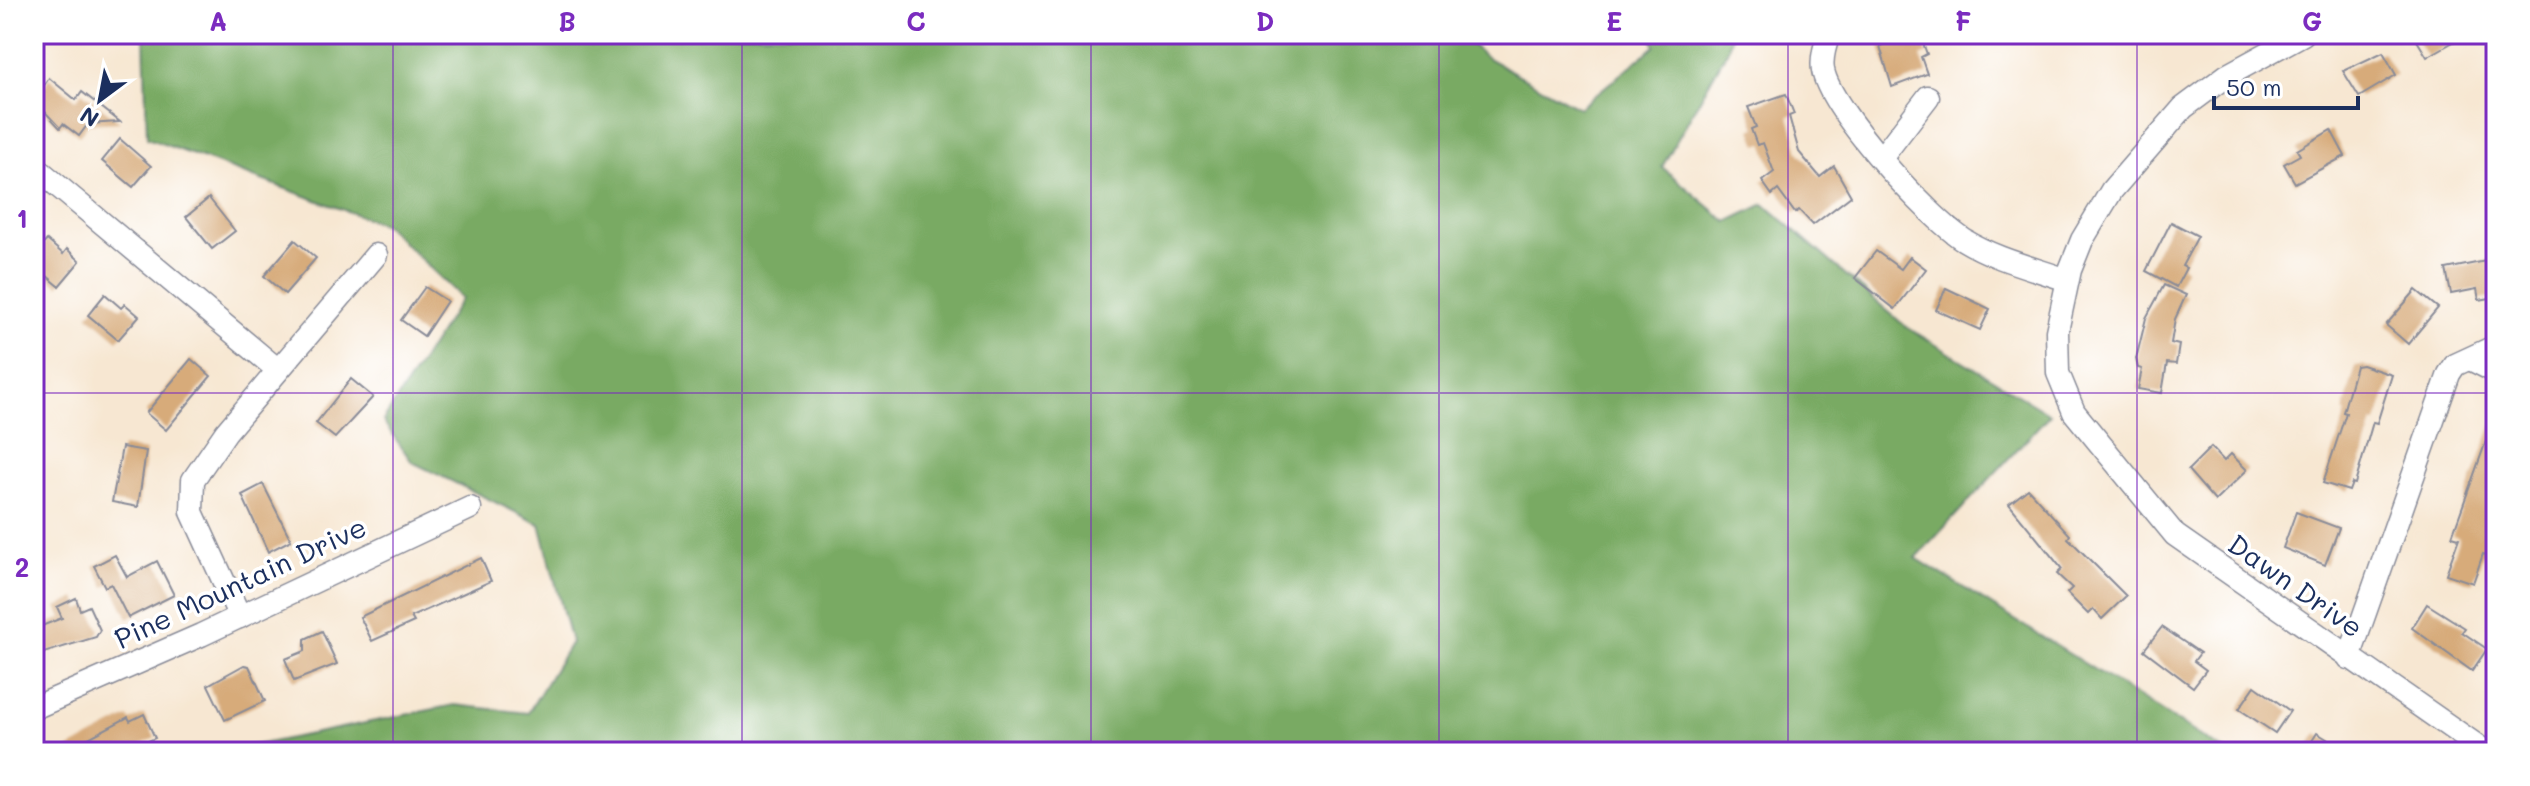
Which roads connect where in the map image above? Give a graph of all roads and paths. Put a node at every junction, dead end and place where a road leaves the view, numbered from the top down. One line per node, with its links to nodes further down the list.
1 (1829, 34): 4 (street)
2 (2303, 34): 7 (street, Dawn Drive)
3 (1928, 97): 4 (street)
4 (1882, 157): 7 (street)
5 (34, 166): 10 (street)
6 (376, 255): 10 (street)
7 (2067, 280): 14 (street, Dawn Drive)
8 (2496, 346): 9 (street)
9 (2470, 359): 11 (street); 14 (street)
10 (278, 370): 13 (street)
11 (2496, 372)
12 (470, 508): 13 (street, Pine Mountain Drive)
13 (240, 617): 15 (street, Pine Mountain Drive)
14 (2349, 658): 16 (street, Dawn Drive)
15 (34, 708)
16 (2486, 752)

